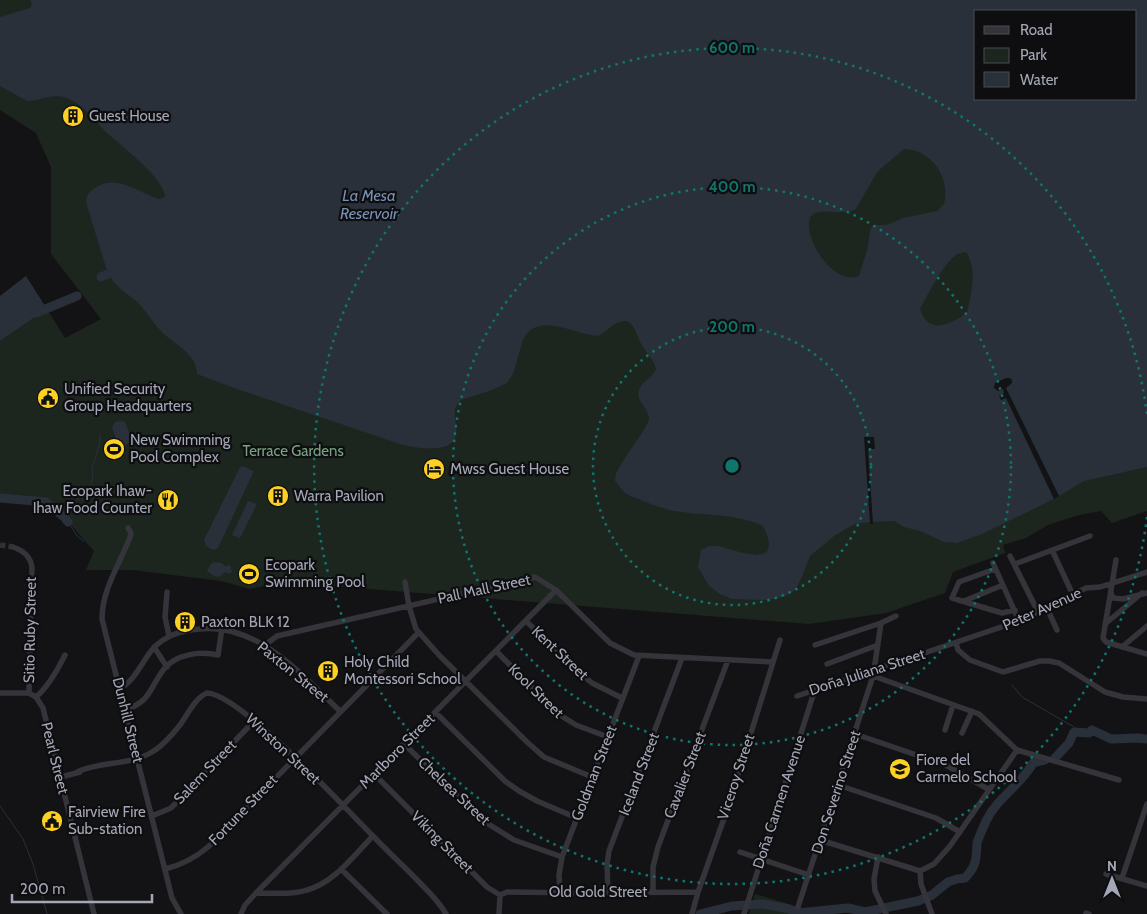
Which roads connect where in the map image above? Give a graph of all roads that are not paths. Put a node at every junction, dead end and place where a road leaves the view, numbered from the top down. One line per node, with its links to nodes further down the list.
1 (128, 528): 53 (street, Dunhill Street)
2 (1090, 536): 4 (street)
3 (13, 547): 56 (street, Sitio Ruby Street)
4 (1052, 550): 7 (street); 16 (street)
5 (1010, 556): 7 (street)
6 (1116, 560): 10 (street)
7 (1015, 564): 21 (street)
8 (1147, 572): 10 (street, Peter Avenue)
9 (405, 582): 18 (street)
10 (1112, 583): 13 (street); 16 (street, Peter Avenue)
11 (1003, 585): 17 (street); 17 (street); 20 (street)
12 (556, 590): 18 (street, Pall Mall Street); 23 (street, Marlboro Street); 43 (street, Pall Mall Street)
13 (1110, 591): 15 (street); 26 (street)
14 (167, 592): 31 (street)
15 (1145, 593): 26 (street)
16 (1073, 595): 19 (street, Peter Avenue)
17 (964, 601): 20 (street)
18 (408, 606): 30 (street); 34 (street, Pall Mall Street)
19 (1047, 608): 21 (street, Peter Avenue); 29 (street)
20 (1014, 610): 24 (street)
21 (1038, 612): 24 (street, Peter Avenue)
22 (896, 616): 25 (street)
23 (526, 621): 40 (street, Marlboro Street); 59 (street, Kent Street)
24 (1020, 621): 33 (street, Peter Avenue)
25 (881, 623): 35 (street); 36 (street, Don Severino Street)
26 (1105, 624): 37 (street)
27 (1147, 626): 37 (street)
28 (222, 628): 31 (street, Paxton Street); 34 (street, Paxton Street); 48 (street)
29 (1057, 630)
30 (418, 633): 52 (street); 64 (street, Fortune Street)
31 (169, 636): 38 (street, Paxton Street)
32 (780, 640): 46 (street, Viceroy Street)
33 (956, 643): 39 (street, Peter Avenue); 60 (street)
34 (264, 645): 64 (street, Paxton Street)
35 (815, 645)
36 (878, 645): 47 (street); 50 (street, Don Severino Street)
37 (1122, 646): 41 (street)
38 (154, 647): 48 (street); 53 (street, Paxton Street)
39 (938, 649): 49 (street, Doña Juliana Street)
40 (496, 651): 52 (street, Marlboro Street); 70 (street, Kool Street)
41 (1147, 654)
42 (65, 655): 58 (street)
43 (640, 656): 44 (street, Pall Mall Street); 59 (street, Goldman Street)
44 (682, 658): 45 (street, Pall Mall Street); 103 (street, Iceland Street)
45 (728, 660): 46 (street, Pall Mall Street); 100 (street, Cavalier Street)
46 (773, 662): 101 (street, Viceroy Street)
47 (827, 664)
48 (167, 667): 62 (street)
49 (882, 667): 50 (street, Doña Juliana Street); 51 (street)
50 (874, 673): 51 (street); 54 (street, Doña Juliana Street); 69 (street, Don Severino Street)
51 (884, 680): 61 (street)
52 (465, 682): 65 (street, Marlboro Street); 77 (street)
53 (120, 688): 62 (street, Dunhill Street)
54 (815, 689): 57 (street, Doña Juliana Street); 91 (street, Doña Carmen Avenue)
55 (0, 693): 56 (street)
56 (29, 693): 58 (street)
57 (797, 696)
58 (36, 697): 76 (street, Pearl Street)
59 (622, 698): 70 (street, Goldman Street)
60 (1147, 699)
61 (953, 704): 63 (street); 67 (street)
62 (125, 710): 73 (street, Dunhill Street)
63 (972, 710): 68 (street); 72 (street)
64 (340, 711): 74 (street, Fortune Street)
65 (435, 712): 71 (street, Marlboro Street); 84 (street)
66 (254, 721): 73 (street, Winston Street); 74 (street, Winston Street); 83 (street, Salem Street)
67 (945, 730)
68 (962, 733)
69 (855, 734): 79 (street, Don Severino Street); 80 (street)
70 (608, 737): 77 (street, Goldman Street)
71 (404, 744): 75 (street, Marlboro Street); 89 (street, Chelsea Street)
72 (1017, 750): 78 (street); 80 (street)
73 (137, 758): 76 (street, Winston Street); 83 (street, Dunhill Street)
74 (294, 758): 82 (street, Winston Street); 92 (street, Fortune Street)
75 (374, 774): 82 (street, Marlboro Street); 104 (street, Viking Street)
76 (61, 776): 107 (street, Pearl Street)
77 (592, 777): 84 (street, Goldman Street)
78 (1119, 780)
79 (838, 785): 85 (street); 87 (street, Don Severino Street)
80 (988, 789): 85 (street)
81 (1147, 804): 97 (street)
82 (343, 805): 86 (street, Winston Street); 102 (street, Marlboro Street)
83 (152, 816): 92 (street, Dunhill Street)
84 (576, 818): 89 (street, Goldman Street)
85 (960, 832): 94 (street)
86 (373, 836): 93 (street); 111 (street, Winston Street)
87 (820, 840): 90 (street); 96 (street, Don Severino Street)
88 (740, 852): 91 (street)
89 (562, 857): 99 (street, Goldman Street)
90 (878, 857): 94 (street); 106 (street)
91 (761, 860): 96 (street); 114 (street, Doña Carmen Avenue)
92 (166, 869): 108 (street, Dunhill Street)
93 (342, 869): 102 (street); 110 (street)
94 (920, 871): 115 (street)
95 (1106, 874): 97 (street)
96 (809, 875): 105 (street, Don Severino Street)
97 (1122, 878): 98 (street)
98 (1147, 886)
99 (560, 892): 103 (street, Old Gold Street); 104 (street, Old Gold Street)
100 (653, 892): 101 (street, Old Gold Street); 103 (street, Old Gold Street)
101 (698, 892): 113 (street, Viceroy Street)
102 (256, 893): 109 (street, Marlboro Street)
103 (608, 893)
104 (500, 895): 112 (street)
105 (798, 907)
106 (885, 911)
107 (94, 914)
108 (181, 914)
109 (241, 914)
110 (387, 914)
111 (446, 914)
112 (499, 914)
113 (692, 914)
114 (744, 914)
115 (932, 914)

